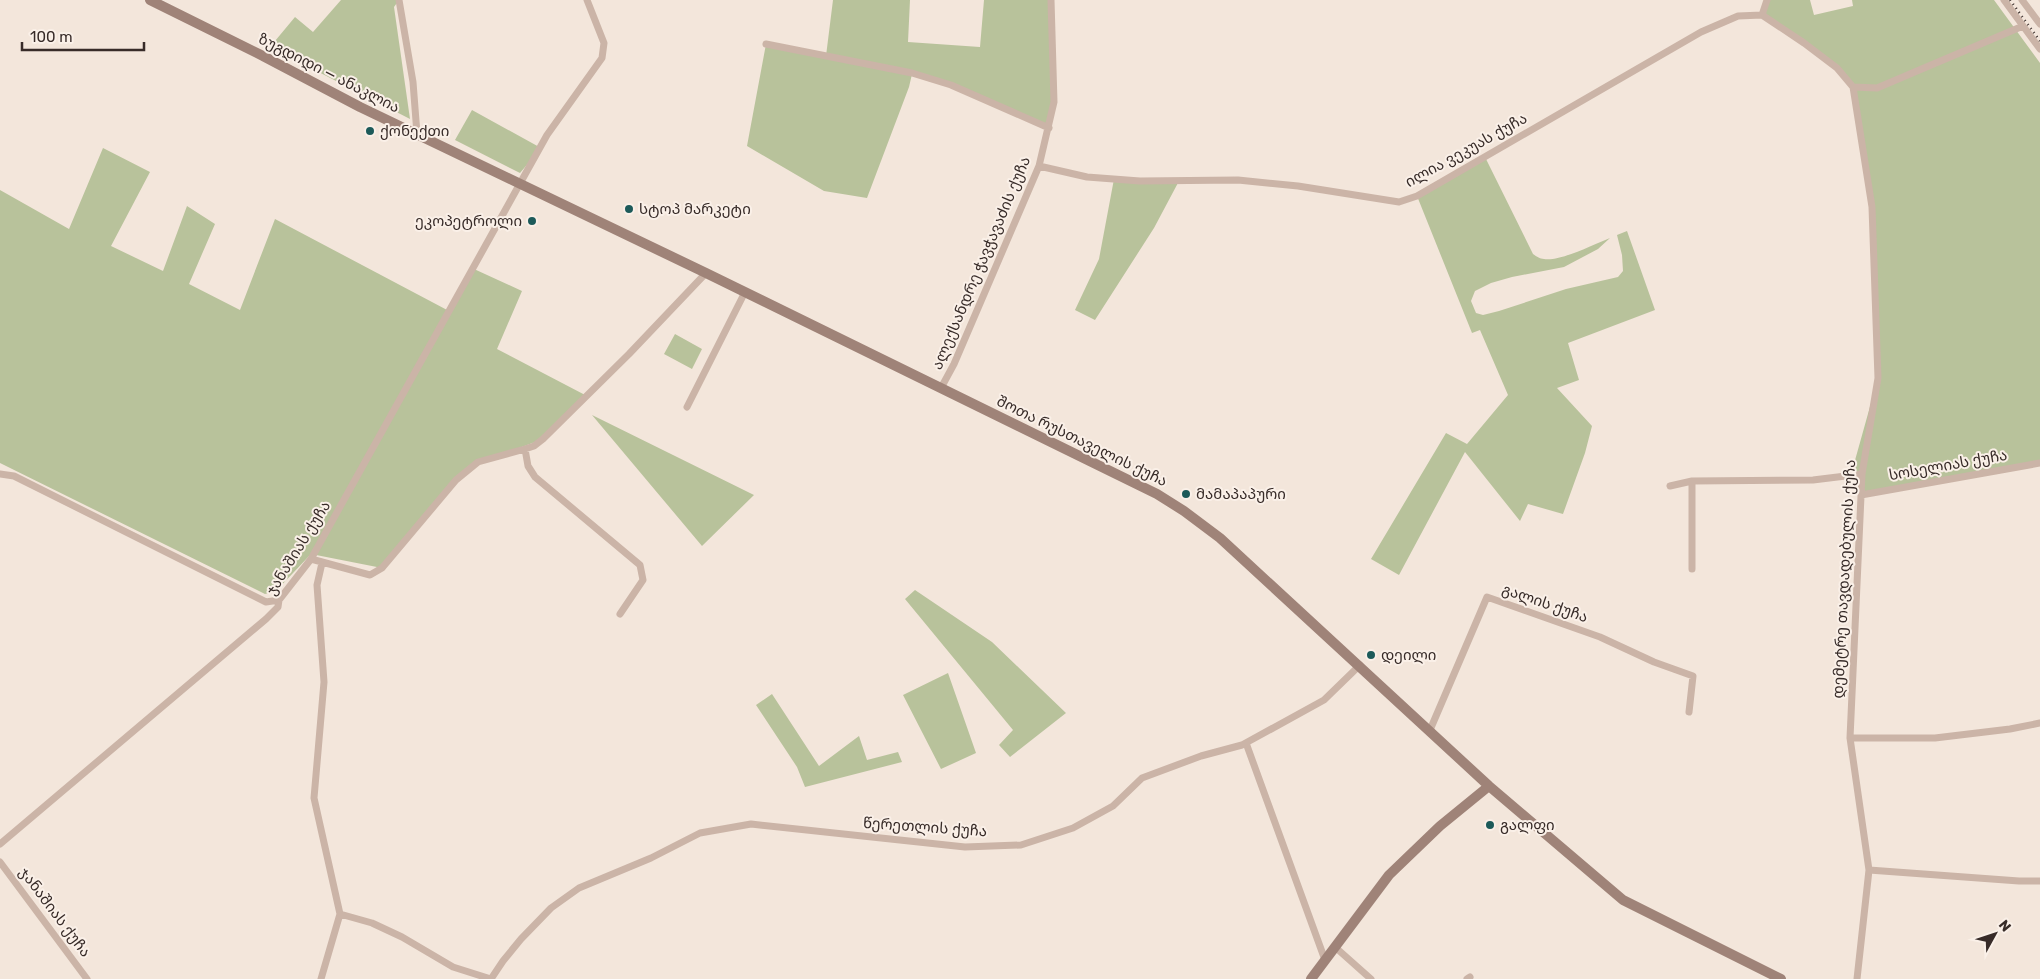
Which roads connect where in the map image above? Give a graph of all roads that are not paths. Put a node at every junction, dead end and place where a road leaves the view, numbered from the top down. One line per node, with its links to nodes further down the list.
1 (150, 0): 15 (main road, ზუგდიდი — ანაკლია)
2 (399, 0): 15 (street)
3 (587, 0): 17 (street, ჯანაშიას ქუჩა)
4 (1050, 0): 14 (street, ალექსანდრე ჭავჭავაძის ქუჩა)
5 (1767, 0): 8 (street)
6 (2004, 0): 10 (street)
7 (2022, 0): 9 (street)
8 (1762, 16): 13 (street, დემეტრე თავდადებულის ქუჩა); 16 (street, ილია ვეკუას ქუჩა)
9 (2040, 23)
10 (2024, 26): 12 (street); 13 (street)
11 (766, 44): 14 (street)
12 (2040, 49)
13 (1853, 88): 25 (street, დემეტრე თავდადებულის ქუჩა)
14 (1049, 128): 16 (street, ალექსანდრე ჭავჭავაძის ქუჩა)
15 (417, 134): 17 (main road, ზუგდიდი — ანაკლია)
16 (1039, 166): 20 (street, ალექსანდრე ჭავჭავაძის ქუჩა)
17 (521, 185): 18 (main road, შოთა რუსთაველის ქუჩა); 29 (street, ჯანაშიას ქუჩა)
18 (706, 272): 19 (main road, შოთა რუსთაველის ქუჩა); 22 (street)
19 (745, 292): 20 (main road, შოთა რუსთაველის ქუჩა); 21 (street)
20 (941, 388): 34 (main road, შოთა რუსთაველის ქუჩა)
21 (688, 408)
22 (525, 449): 30 (street); 33 (street)
23 (2040, 463): 28 (street, სოსელიას ქუჩა)
24 (0, 474): 32 (street)
25 (1862, 474): 26 (street); 28 (street, დემეტრე თავდადებულის ქუჩა)
26 (1692, 481): 27 (street); 31 (street)
27 (1670, 486)
28 (1860, 495): 38 (street, დემეტრე თავდადებულის ქუჩა)
29 (311, 559): 30 (street); 32 (street, ჯანაშიას ქუჩა)
30 (322, 563): 45 (street)
31 (1692, 569)
32 (278, 600): 41 (street, ჯანაშიას ქუჩა)
33 (620, 614)
34 (1360, 665): 37 (main road, შოთა რუსთაველის ქუჩა); 39 (street, წერეთლის ქუჩა)
35 (1689, 712): 37 (street, გალის ქუჩა)
36 (2040, 723): 38 (street)
37 (1430, 730): 40 (main road, შოთა რუსთაველის ქუჩა)
38 (1850, 738): 43 (street, დემეტრე თავდადებულის ქუჩა)
39 (1246, 743): 47 (street); 50 (street, წერეთლის ქუჩა)
40 (1489, 786): 46 (main road); 53 (main road, შოთა რუსთაველის ქუჩა)
41 (0, 844)
42 (0, 862): 48 (street, ჯანაშიას ქუჩა)
43 (1869, 870): 44 (street); 54 (street, დემეტრე თავდადებულის ქუჩა)
44 (2040, 881)
45 (340, 914): 49 (street); 50 (street)
46 (1335, 947): 47 (main road); 52 (street)
47 (1325, 960): 51 (main road)
48 (87, 979)
49 (321, 979)
50 (491, 979)
51 (1311, 979)
52 (1371, 979)
53 (1781, 979)
54 (1857, 979)

